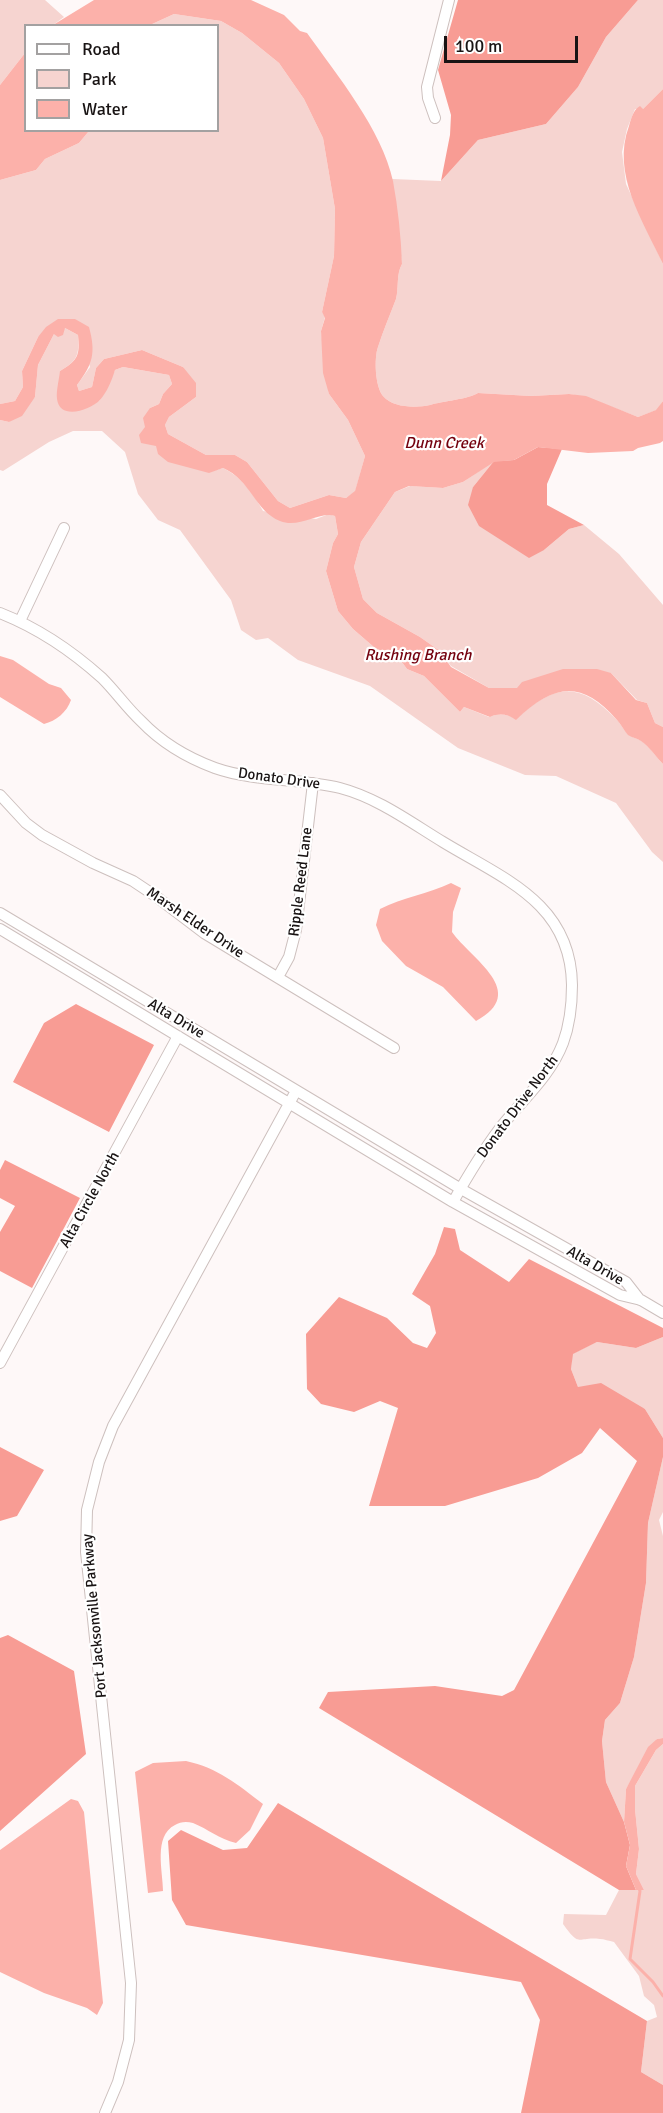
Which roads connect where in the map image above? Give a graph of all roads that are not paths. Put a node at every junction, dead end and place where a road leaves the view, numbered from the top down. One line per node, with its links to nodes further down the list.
1 (449, 0): 2 (street)
2 (435, 118)
3 (64, 528): 5 (street)
4 (0, 613): 5 (street, Donato Drive)
5 (20, 621): 6 (street, Donato Drive)
6 (313, 783): 10 (street, Donato Drive); 11 (street, Ripple Reed Lane)
7 (0, 795): 11 (street, Marsh Elder Drive)
8 (0, 913): 14 (street, Alta Drive)
9 (0, 929): 12 (street, Alta Drive)
10 (562, 937): 16 (street, Donato Drive North)
11 (278, 977): 13 (street, Marsh Elder Drive)
12 (178, 1036): 15 (street, Alta Drive); 20 (street, Alta Circle North)
13 (394, 1048)
14 (296, 1091): 15 (street, Port Jacksonville Parkway); 16 (street, Alta Drive)
15 (289, 1104): 17 (street, Alta Drive); 21 (street, Port Jacksonville Parkway)
16 (461, 1189): 17 (street, Donato Drive North); 18 (street, Alta Drive)
17 (453, 1202): 18 (street, Alta Drive)
18 (641, 1300): 19 (street)
19 (663, 1313)
20 (0, 1363)
21 (105, 2113)

